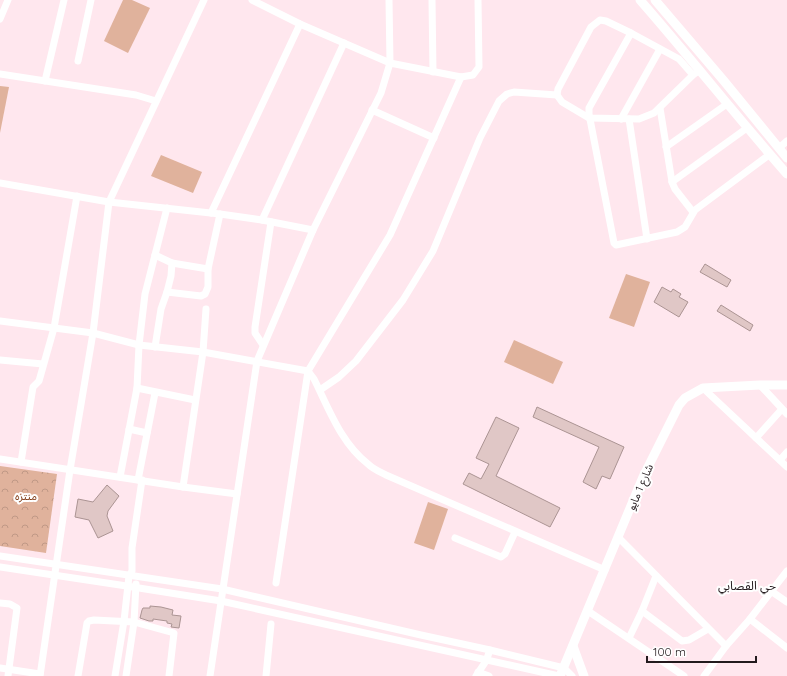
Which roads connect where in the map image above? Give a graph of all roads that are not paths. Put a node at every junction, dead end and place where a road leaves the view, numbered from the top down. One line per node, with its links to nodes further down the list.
1 (8, 0): 11 (street)
2 (64, 0): 22 (street)
3 (91, 0): 16 (street)
4 (204, 0): 24 (street)
5 (252, 0): 12 (street)
6 (389, 0): 17 (street)
7 (432, 0): 18 (street)
8 (478, 0): 21 (street)
9 (640, 0): 19 (main road)
10 (655, 0): 35 (main road)
11 (0, 19)
12 (300, 24): 14 (street); 45 (street)
13 (631, 33): 15 (street); 23 (street); 28 (street)
14 (344, 43): 17 (street); 47 (street)
15 (660, 48): 19 (street); 29 (street)
16 (78, 61)
17 (390, 63): 18 (street); 27 (street)
18 (433, 72): 21 (street)
19 (697, 73): 25 (main road); 26 (street)
20 (0, 74): 22 (street)
21 (461, 77): 32 (street)
22 (45, 81): 24 (street)
23 (556, 95): 28 (street); 71 (street)
24 (156, 101): 42 (street)
25 (726, 104): 31 (main road); 34 (street)
26 (660, 108): 30 (street); 34 (street)
27 (372, 110): 32 (street); 49 (street)
28 (589, 118): 29 (street); 50 (street)
29 (621, 119): 30 (street)
30 (629, 119): 50 (street)
31 (747, 128): 36 (main road); 39 (street)
32 (434, 138): 66 (street)
33 (787, 141): 35 (street)
34 (666, 147): 39 (street)
35 (778, 148): 37 (main road)
36 (770, 154): 38 (main road); 44 (street)
37 (787, 158)
38 (787, 174)
39 (672, 182): 44 (street)
40 (0, 183): 41 (street)
41 (77, 196): 42 (street); 57 (street)
42 (109, 202): 43 (street); 58 (street)
43 (167, 208): 45 (street); 51 (street)
44 (693, 212): 50 (street)
45 (211, 213): 46 (street)
46 (220, 214): 47 (street); 53 (street)
47 (262, 220): 48 (street)
48 (271, 222): 49 (street); 60 (street)
49 (313, 230): 60 (street)
50 (647, 238)
51 (155, 255): 52 (street); 59 (street)
52 (172, 263): 53 (street); 54 (street)
53 (208, 269): 54 (street)
54 (167, 292): 61 (street)
55 (206, 309): 62 (street)
56 (0, 321): 57 (street)
57 (54, 328): 58 (street); 65 (street)
58 (93, 333): 59 (street); 83 (street)
59 (139, 345): 61 (street); 69 (street)
60 (263, 345): 64 (street)
61 (155, 347): 62 (street)
62 (202, 352): 64 (street); 73 (street)
63 (0, 360): 65 (street)
64 (257, 361): 66 (street); 87 (street)
65 (43, 364): 81 (street)
66 (308, 371): 71 (street); 99 (street)
67 (760, 385): 68 (main road, شارع 1 مايو); 70 (main road, شارع 1 مايو); 74 (street)
68 (787, 385)
69 (137, 388): 72 (street); 75 (street)
70 (703, 388): 77 (street); 90 (main road, شارع 1 مايو)
71 (320, 390): 88 (street)
72 (155, 393): 73 (street); 76 (street)
73 (195, 400): 86 (street)
74 (785, 411): 77 (street)
75 (129, 429): 76 (street); 84 (street)
76 (147, 433): 85 (street)
77 (756, 438): 80 (street)
78 (787, 452): 80 (street)
79 (0, 459): 81 (street)
80 (780, 460): 82 (street)
81 (21, 462): 83 (street)
82 (787, 467)
83 (70, 470): 84 (street); 92 (street)
84 (120, 477): 85 (street)
85 (140, 480): 86 (street); 97 (street)
86 (183, 487): 87 (street)
87 (237, 494): 102 (street)
88 (515, 532): 89 (street); 94 (street)
89 (455, 538)
90 (619, 538): 94 (main road, شارع 1 مايو); 98 (street)
91 (0, 556): 92 (street)
92 (56, 564): 96 (street); 97 (street)
93 (0, 567): 96 (street)
94 (605, 570): 107 (main road, شارع 1 مايو)
95 (787, 570): 103 (street)
96 (55, 575): 100 (street); 125 (street)
97 (132, 575): 100 (street); 101 (street); 102 (street)
98 (656, 576): 108 (street); 113 (street)
99 (276, 582)
100 (128, 586): 101 (street); 110 (street)
101 (137, 587): 104 (street); 111 (street)
102 (222, 589): 104 (street); 119 (street)
103 (771, 591): 105 (street); 109 (street)
104 (221, 601): 120 (street); 131 (street)
105 (787, 602)
106 (0, 603): 122 (street)
107 (588, 611): 114 (street); 116 (main road, شارع 1 مايو)
108 (642, 611): 113 (street); 114 (street)
109 (750, 619): 117 (street); 118 (street)
110 (124, 621): 111 (street); 127 (street); 128 (street)
111 (134, 622): 129 (street); 130 (street)
112 (271, 624): 132 (street)
113 (708, 629): 117 (street)
114 (629, 638): 136 (street)
115 (787, 638): 118 (street)
116 (574, 646): 123 (main road, شارع 1 مايو); 135 (main road)
117 (726, 646): 126 (street)
118 (785, 646)
119 (490, 650): 120 (street); 123 (street)
120 (486, 660): 123 (street); 124 (street)
121 (0, 668): 122 (street)
122 (9, 672): 125 (street)
123 (561, 673): 134 (street)
124 (477, 674): 133 (street)
125 (40, 675)
126 (707, 675)
127 (78, 676)
128 (115, 676)
129 (126, 676)
130 (169, 676)
131 (210, 676)
132 (266, 676)
133 (489, 676)
134 (572, 676)
135 (584, 676)
136 (684, 676)

